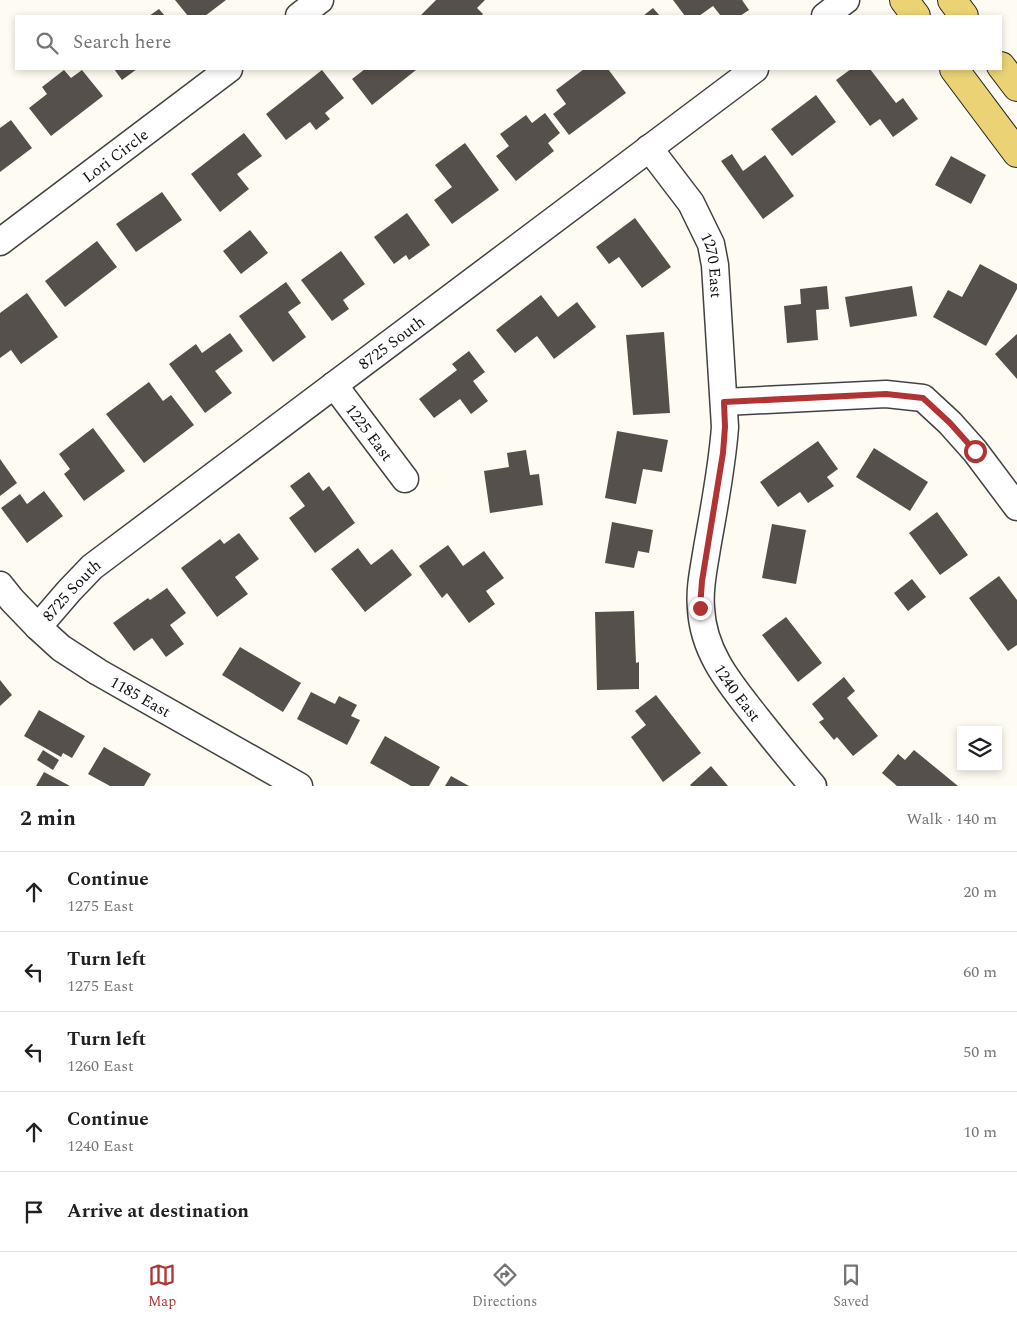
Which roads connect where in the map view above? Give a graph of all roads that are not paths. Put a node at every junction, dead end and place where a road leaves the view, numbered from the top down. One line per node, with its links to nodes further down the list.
1 (320, 0): 5 (street)
2 (846, 0): 6 (street)
3 (904, 0): 7 (main road)
4 (952, 0): 8 (main road)
5 (300, 15)
6 (826, 15)
7 (915, 15)
8 (963, 15)
9 (1002, 67): 13 (main road)
10 (228, 70): 16 (street, Lori Circle)
11 (754, 70): 14 (street, 8725 South)
12 (955, 70): 15 (main road)
13 (1017, 87)
14 (650, 148): 17 (street, 8725 South); 18 (street, 1270 East)
15 (1017, 153)
16 (0, 242)
17 (334, 385): 19 (street, 1225 East); 23 (street, 8725 South)
18 (724, 402): 20 (street); 21 (street, 1270 East)
19 (405, 479)
20 (1017, 506)
21 (702, 581): 25 (street, 1240 East)
22 (0, 585): 23 (street, 1185 East)
23 (38, 627): 24 (street, 1185 East)
24 (299, 786)
25 (813, 786)

